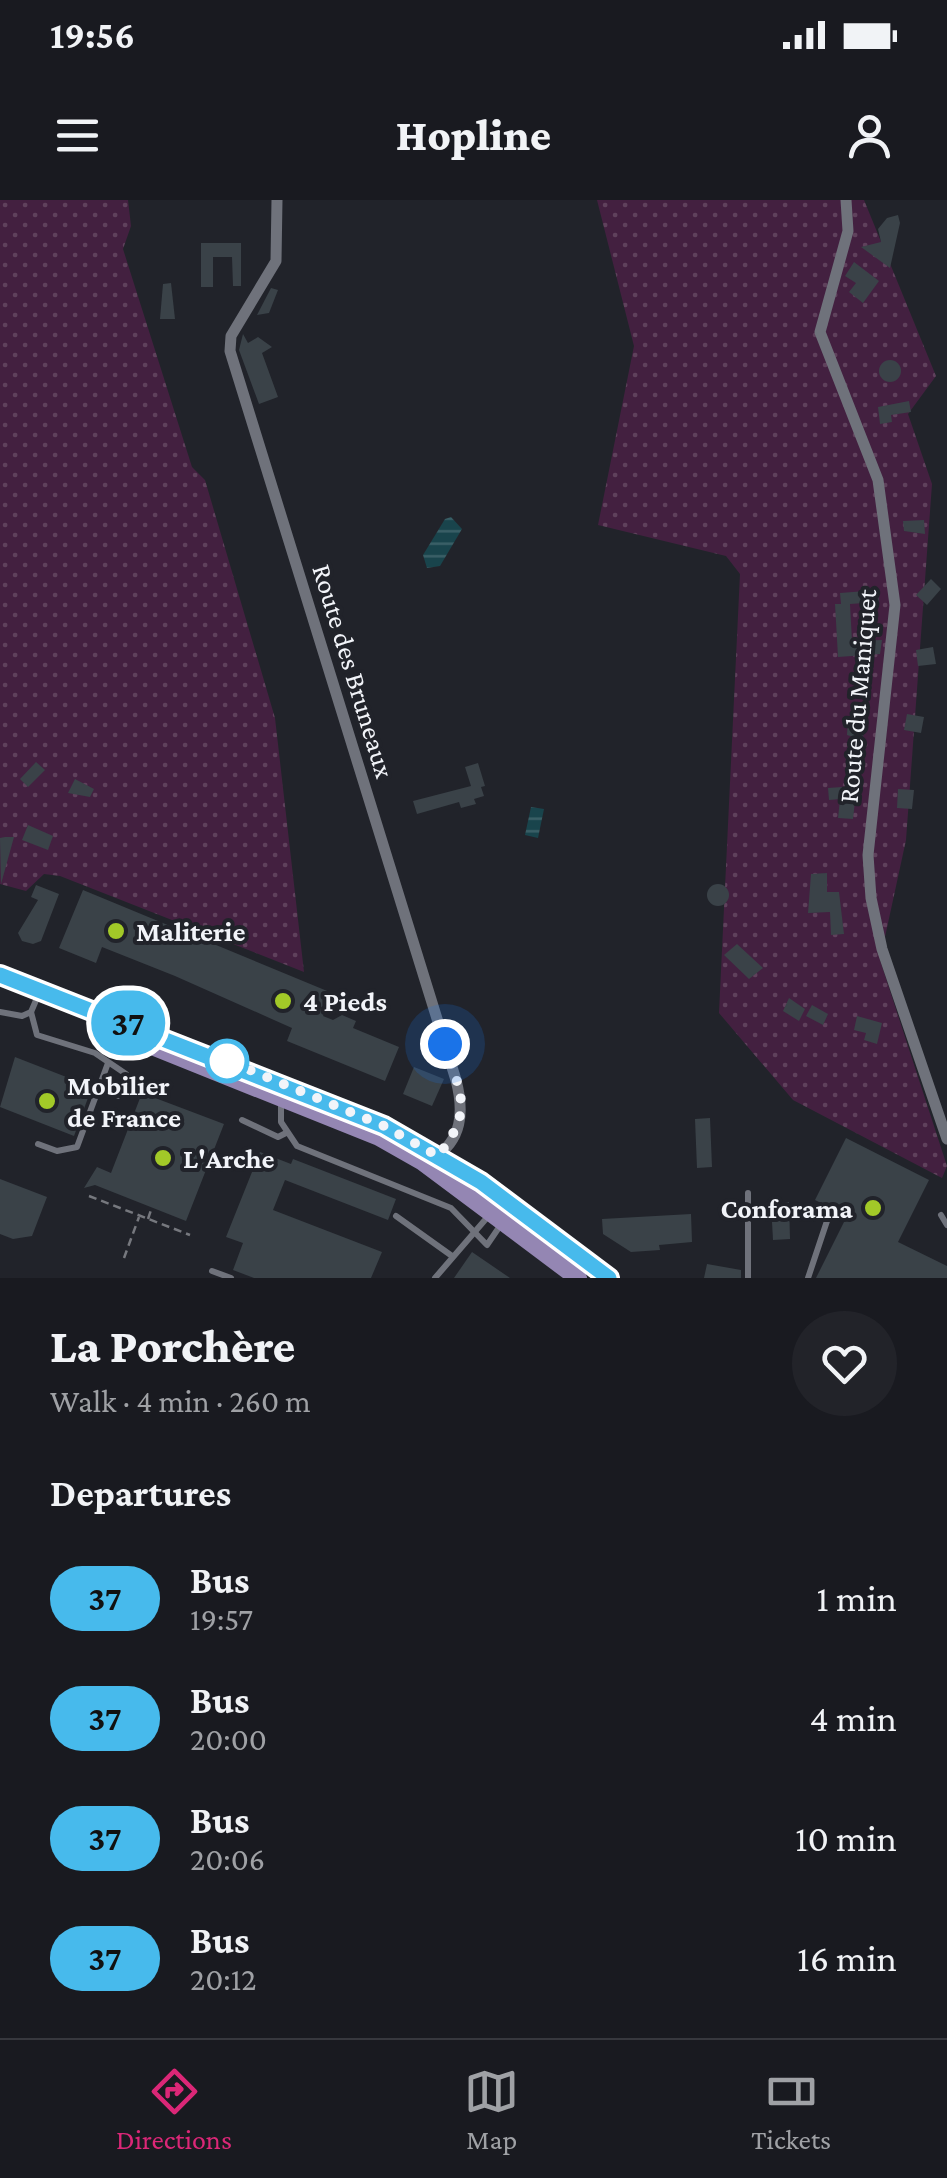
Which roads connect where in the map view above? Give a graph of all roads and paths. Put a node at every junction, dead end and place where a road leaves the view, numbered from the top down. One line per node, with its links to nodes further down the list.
1 (277, 200): 14 (street, Route des Bruneaux)
2 (846, 200): 12 (street, Route du Maniquet)
3 (0, 975): 5 (main road)
4 (0, 985): 5 (main road)
5 (36, 1001): 6 (lane); 7 (lane); 9 (main road); 14 (main road)
6 (0, 1012)
7 (108, 1063): 8 (lane); 13 (lane)
8 (118, 1096)
9 (282, 1098): 11 (lane); 14 (main road)
10 (242, 1120): 11 (lane)
11 (286, 1133): 25 (lane)
12 (947, 1139)
13 (38, 1144)
14 (430, 1159): 18 (main road)
15 (748, 1194): 34 (lane)
16 (90, 1196): 21 (path)
17 (152, 1208): 23 (path)
18 (502, 1209): 25 (lane); 25 (lane); 30 (main road); 33 (main road)
19 (829, 1215): 35 (lane)
20 (941, 1215): 24 (lane)
21 (140, 1216): 23 (path); 28 (path)
22 (396, 1216): 27 (lane)
23 (148, 1219): 26 (path)
24 (947, 1225)
25 (475, 1234): 27 (lane)
26 (190, 1236)
27 (452, 1256): 32 (lane)
28 (124, 1258)
29 (212, 1271): 31 (lane)
30 (574, 1277)
31 (231, 1278)
32 (435, 1278)
33 (609, 1278)
34 (748, 1278)
35 (808, 1278)

